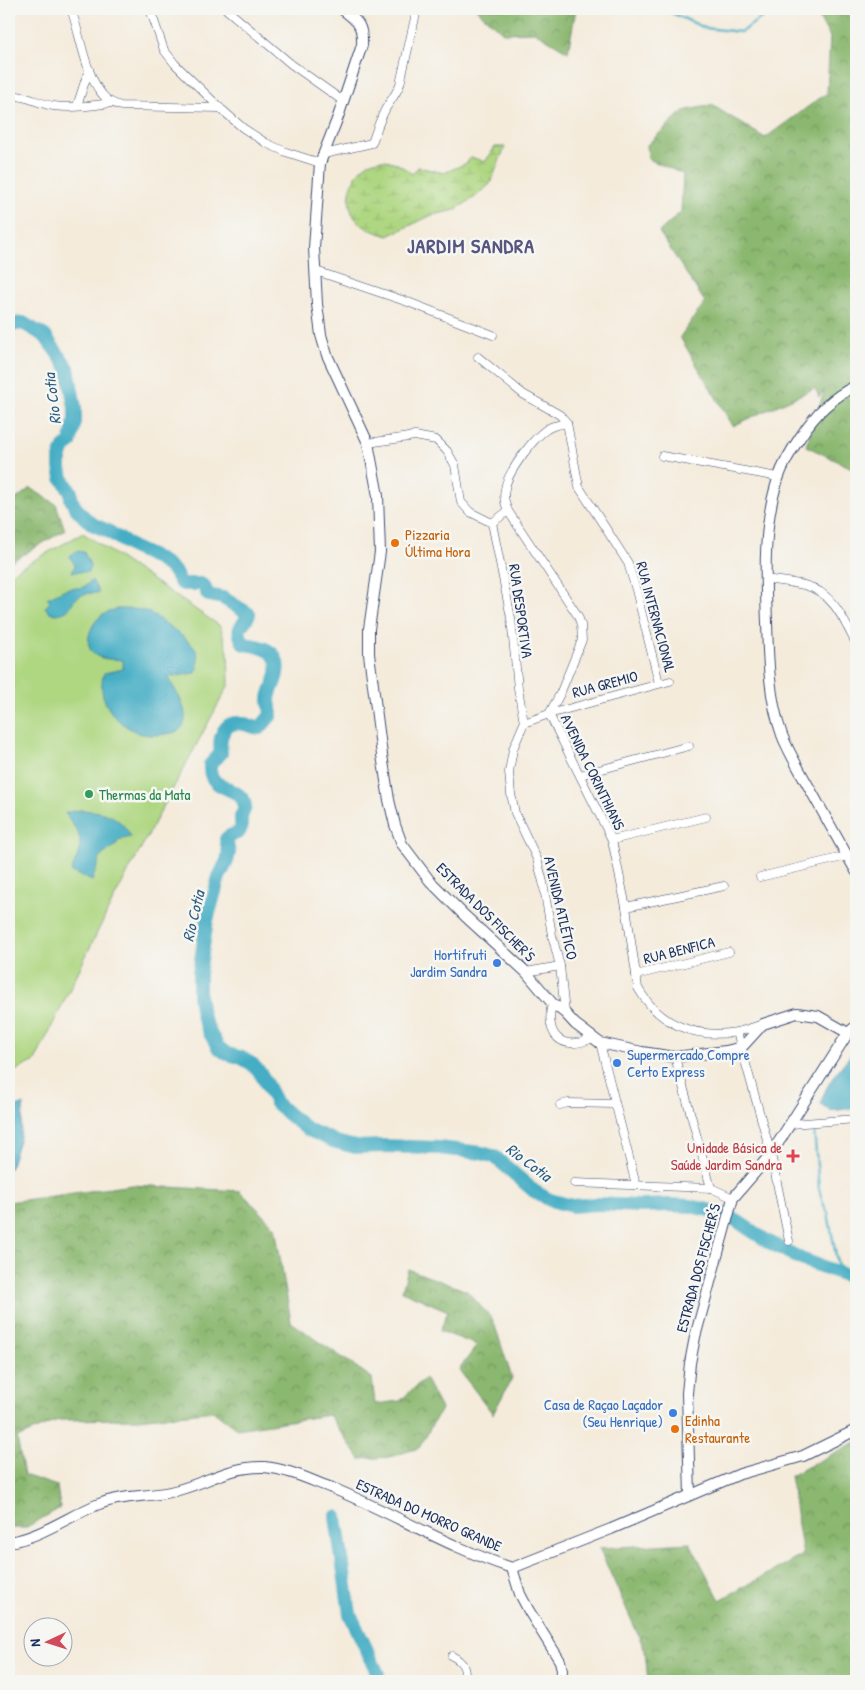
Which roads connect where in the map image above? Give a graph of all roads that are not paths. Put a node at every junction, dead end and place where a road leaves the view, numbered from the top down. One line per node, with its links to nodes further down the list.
1 (72, 9): 6 (street)
2 (150, 9): 11 (street)
3 (226, 9): 8 (street)
4 (342, 9): 8 (street, ESTRADA DOS FISCHER'S)
5 (417, 9): 12 (street)
6 (89, 69): 9 (street); 10 (street)
7 (9, 96): 10 (street)
8 (343, 101): 12 (street, ESTRADA DOS FISCHER'S)
9 (112, 103): 10 (street); 11 (street)
10 (78, 106)
11 (220, 108): 12 (street)
12 (322, 158): 13 (street, ESTRADA DOS FISCHER'S)
13 (316, 271): 14 (street); 18 (street, ESTRADA DOS FISCHER'S)
14 (493, 335)
15 (478, 357): 17 (street)
16 (856, 386): 20 (street)
17 (566, 424): 21 (street); 26 (street, RUA INTERNACIONAL)
18 (368, 443): 22 (street); 40 (street, ESTRADA DOS FISCHER'S)
19 (662, 456): 20 (street)
20 (778, 478): 23 (street)
21 (508, 512): 22 (street); 27 (street, AVENIDA CORINTHIANS)
22 (492, 524): 28 (street, RUA DESPORTIVA)
23 (765, 579): 24 (street); 33 (street)
24 (856, 644)
25 (670, 681): 26 (street, RUA GREMIO)
26 (659, 683): 27 (street, RUA GREMIO)
27 (548, 714): 28 (street); 30 (street, AVENIDA CORINTHIANS)
28 (524, 723): 39 (street, AVENIDA ATLÉTICO)
29 (689, 746): 30 (street)
30 (580, 775): 32 (street, AVENIDA CORINTHIANS)
31 (706, 817): 32 (street)
32 (612, 840): 37 (street, AVENIDA CORINTHIANS)
33 (847, 856): 34 (street); 35 (street)
34 (856, 871)
35 (760, 877)
36 (724, 886): 37 (street)
37 (626, 907): 41 (street, AVENIDA CORINTHIANS)
38 (729, 952): 41 (street, RUA BENFICA)
39 (560, 966): 40 (street); 43 (street, AVENIDA ATLÉTICO)
40 (526, 972): 42 (street, ESTRADA DOS FISCHER'S)
41 (636, 975): 46 (street, AVENIDA CORINTHIANS)
42 (552, 1003): 43 (street, ESTRADA DOS FISCHER'S); 47 (street)
43 (565, 1013): 47 (street, ESTRADA DOS FISCHER'S)
44 (763, 1024): 45 (street, ESTRADA DOS FISCHER'S); 46 (street, AVENIDA CORINTHIANS); 48 (street, ESTRADA DOS FISCHER'S)
45 (852, 1029): 53 (street, ESTRADA DOS FISCHER'S)
46 (737, 1032): 48 (street)
47 (596, 1040): 49 (street, ESTRADA DOS FISCHER'S); 50 (street)
48 (742, 1047): 49 (street, ESTRADA DOS FISCHER'S); 54 (street)
49 (675, 1057): 57 (street)
50 (614, 1104): 51 (street); 56 (street)
51 (560, 1105)
52 (856, 1119): 53 (street)
53 (791, 1124): 54 (street, ESTRADA DOS FISCHER'S)
54 (771, 1154): 58 (street, ESTRADA DOS FISCHER'S); 59 (street)
55 (574, 1183): 56 (street)
56 (636, 1185): 57 (street)
57 (711, 1188): 58 (street)
58 (733, 1198): 61 (street, ESTRADA DOS FISCHER'S)
59 (789, 1241)
60 (856, 1430): 61 (street, ESTRADA DO MORRO GRANDE)
61 (690, 1495): 63 (street, ESTRADA DO MORRO GRANDE)
62 (9, 1542): 63 (street, ESTRADA DO MORRO GRANDE)
63 (512, 1568): 66 (street)
64 (452, 1656): 65 (street)
65 (466, 1681)
66 (561, 1681)

